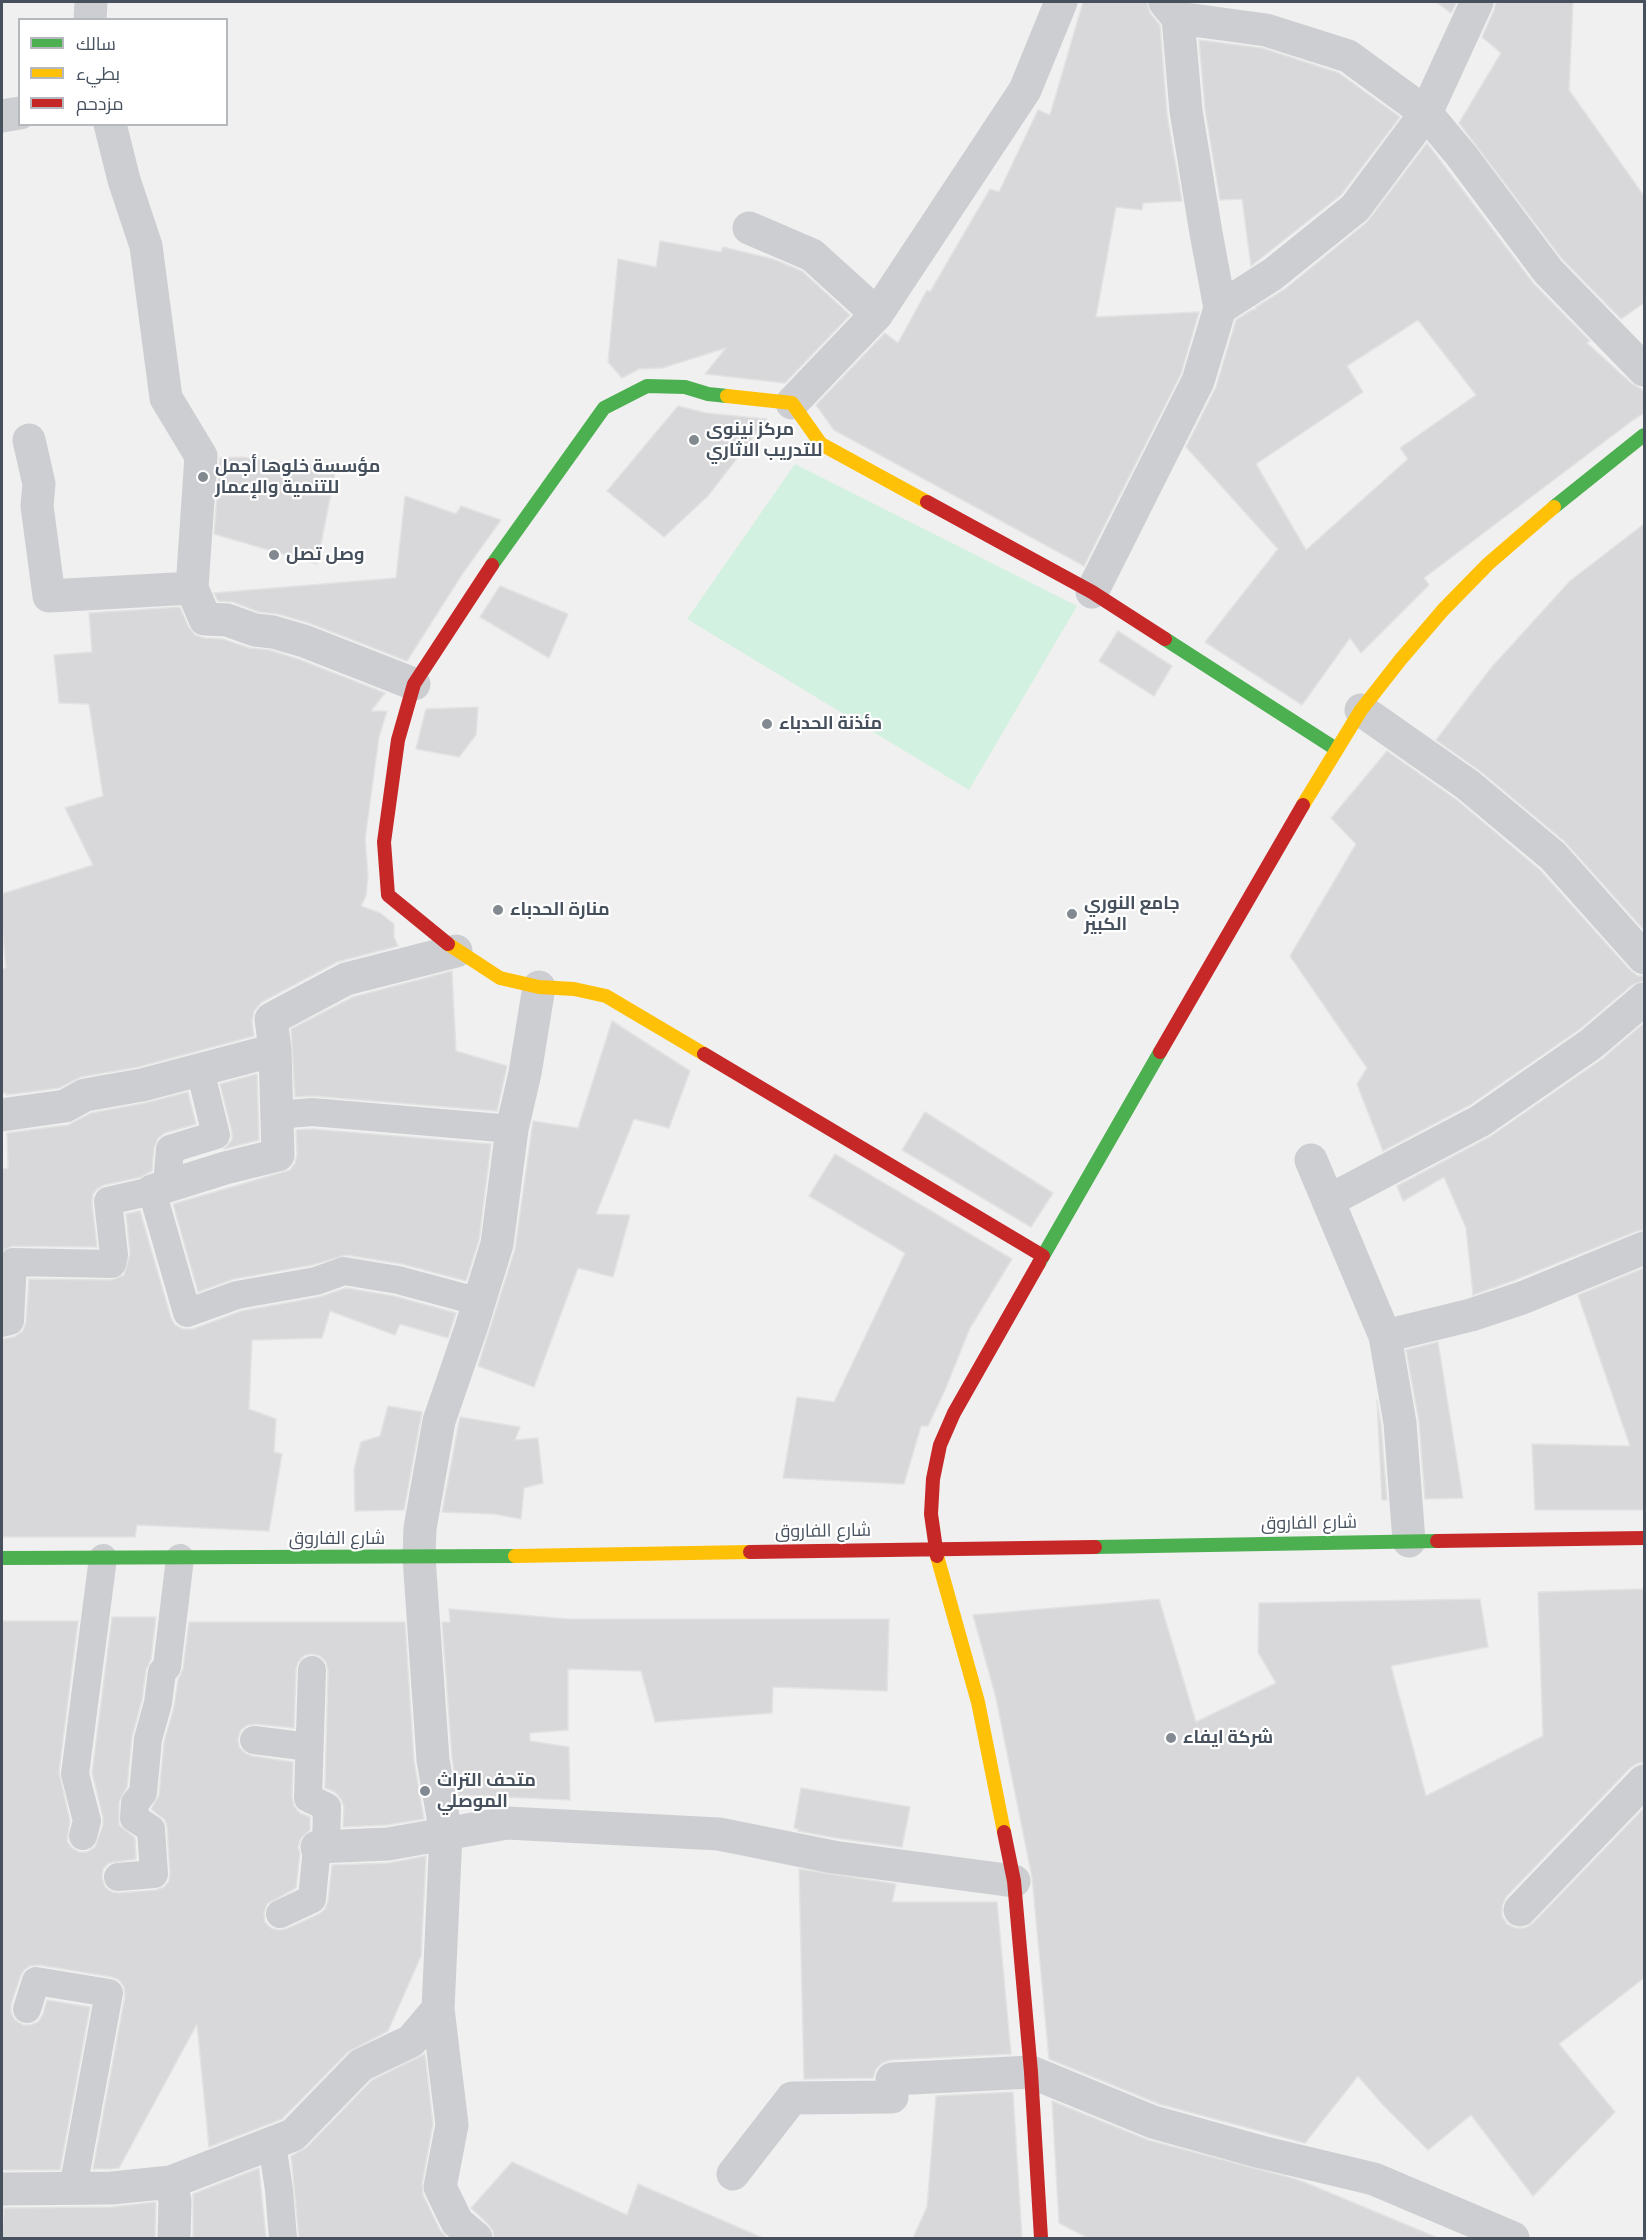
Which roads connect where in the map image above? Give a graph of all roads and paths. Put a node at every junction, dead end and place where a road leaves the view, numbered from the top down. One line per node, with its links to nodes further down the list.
1 (91, 2): 5 (street)
2 (1061, 2): 12 (street)
3 (1477, 2): 7 (street)
4 (1172, 10): 7 (street); 11 (street)
5 (90, 18)
6 (18, 113): 8 (street)
7 (1426, 113): 11 (street); 13 (street)
8 (2, 116)
9 (110, 126): 17 (street)
10 (749, 228): 12 (street)
11 (1220, 308): 18 (street)
12 (877, 314): 14 (street)
13 (1644, 370)
14 (792, 403): 18 (main road); 19 (main road)
15 (1644, 435): 20 (main road)
16 (29, 440): 17 (street)
17 (192, 588): 19 (street)
18 (1092, 592): 21 (main road)
19 (414, 684): 22 (main road)
20 (1361, 710): 21 (main road); 23 (street)
21 (1336, 749): 35 (main road)
22 (456, 951): 24 (main road); 26 (street)
23 (1644, 957)
24 (540, 987): 30 (street); 35 (main road)
25 (1644, 999): 33 (street)
26 (275, 1050): 27 (street); 28 (street)
27 (200, 1070): 29 (street); 32 (lane)
28 (277, 1114): 30 (lane); 32 (street)
29 (2, 1115)
30 (512, 1129): 36 (street)
31 (1311, 1160): 33 (street)
32 (160, 1188): 36 (lane); 37 (lane)
33 (1328, 1201): 38 (street)
34 (1644, 1248): 38 (street)
35 (1043, 1256): 41 (main road)
36 (480, 1302): 42 (street)
37 (2, 1323)
38 (1385, 1336): 40 (street)
39 (1644, 1538): 40 (main road, شارع الفاروق)
40 (1409, 1541): 41 (main road, شارع الفاروق)
41 (935, 1548): 42 (main road, شارع الفاروق); 54 (main road)
42 (419, 1557): 45 (main road, شارع الفاروق); 50 (street)
43 (2, 1558): 44 (main road, شارع الفاروق)
44 (103, 1558): 45 (main road, شارع الفاروق); 51 (lane)
45 (180, 1558): 53 (lane)
46 (312, 1670): 48 (lane)
47 (254, 1740): 48 (lane)
48 (309, 1747): 52 (lane)
49 (1644, 1781): 55 (street)
50 (446, 1834): 52 (street); 54 (street); 58 (street)
51 (83, 1836)
52 (321, 1847): 56 (lane)
53 (118, 1877)
54 (1014, 1881): 59 (main road)
55 (1520, 1910)
56 (280, 1914)
57 (27, 2009): 63 (lane)
58 (438, 2009): 60 (street); 67 (street)
59 (1031, 2072): 61 (street); 68 (main road); 69 (street)
60 (272, 2143): 62 (street); 66 (lane)
61 (733, 2174)
62 (171, 2182): 63 (street); 65 (street)
63 (73, 2188): 64 (street)
64 (2, 2189)
65 (174, 2238)
66 (283, 2238)
67 (476, 2238)
68 (1041, 2238)
69 (1513, 2238)

